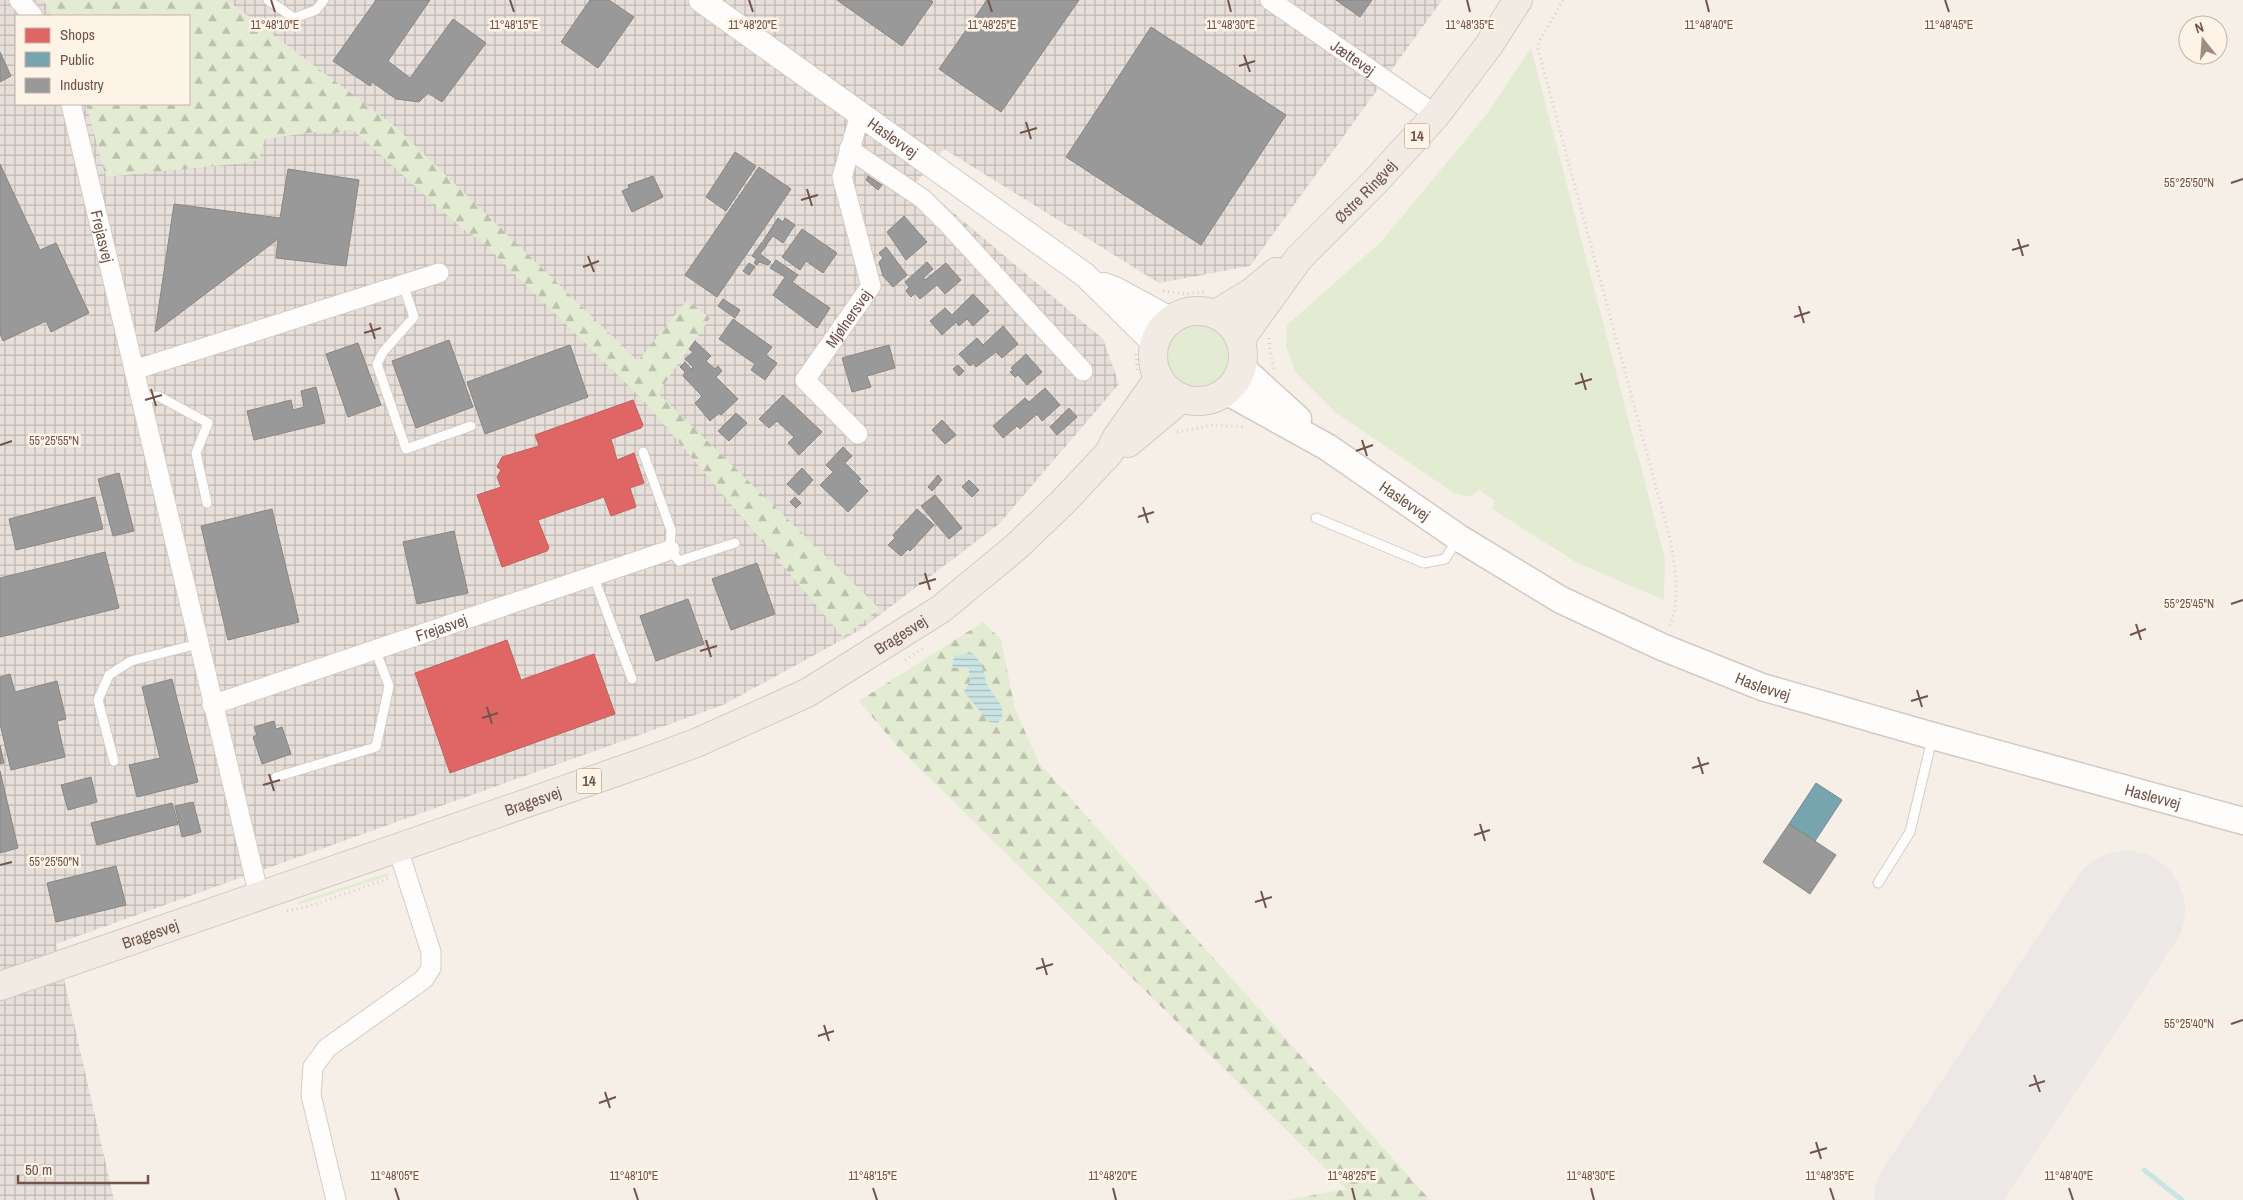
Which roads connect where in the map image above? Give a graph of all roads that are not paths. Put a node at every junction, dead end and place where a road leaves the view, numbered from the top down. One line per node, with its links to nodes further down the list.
1 (19, 0): 7 (street)
2 (268, 0): 3 (lane)
3 (324, 0)
4 (701, 0): 9 (street, Haslevvej)
5 (1270, 0): 10 (street, Jættevej)
6 (1518, 0): 10 (main road, Østre Ringvej / 14)
7 (32, 15)
8 (71, 105): 21 (street, Frejasvej)
9 (860, 115): 11 (street, Mjølnersvej); 14 (street, Haslevvej)
10 (1436, 115): 12 (main road, Østre Ringvej / 14)
11 (849, 150): 22 (street); 28 (street, Mjølnersvej)
12 (1299, 258): 16 (main road, Østre Ringvej / 14); 18 (main road, Østre Ringvej)
13 (438, 273): 15 (street)
14 (1085, 275): 17 (street, Haslevvej); 19 (street, Haslevvej)
15 (403, 284): 21 (street); 27 (lane)
16 (1213, 303): 17 (main road); 18 (main road)
17 (1172, 320): 19 (main road)
18 (1240, 340): 20 (main road)
19 (1145, 347): 23 (main road)
20 (1242, 368): 24 (main road); 29 (main road, Haslevvej)
21 (134, 370): 26 (street, Frejasvej)
22 (1084, 371)
23 (1148, 377): 25 (main road); 31 (main road, Bragesvej)
24 (1226, 391): 25 (main road); 29 (main road, Haslevvej)
25 (1182, 398): 31 (main road, Bragesvej / 14)
26 (141, 400): 32 (lane); 38 (street, Frejasvej)
27 (471, 426)
28 (858, 434)
29 (1328, 447): 34 (main road, Haslevvej)
30 (643, 452): 36 (lane)
31 (1109, 453): 46 (main road, Bragesvej / 14)
32 (207, 503)
33 (1316, 518): 34 (lane)
34 (1459, 538): 42 (main road, Haslevvej)
35 (735, 543): 36 (lane)
36 (670, 550): 37 (street, Frejasvej)
37 (593, 575): 39 (street, Frejasvej); 40 (lane)
38 (198, 644): 41 (street, Frejasvej); 43 (lane)
39 (375, 649): 41 (street, Frejasvej); 44 (lane)
40 (632, 679)
41 (212, 705): 48 (street, Frejasvej)
42 (1933, 736): 45 (main road, Haslevvej); 47 (lane)
43 (114, 762)
44 (276, 777)
45 (2243, 821)
46 (398, 849): 48 (main road, Bragesvej / 14); 50 (street)
47 (1878, 882)
48 (259, 896): 49 (main road, Bragesvej / 14)
49 (0, 986)
50 (336, 1200)

